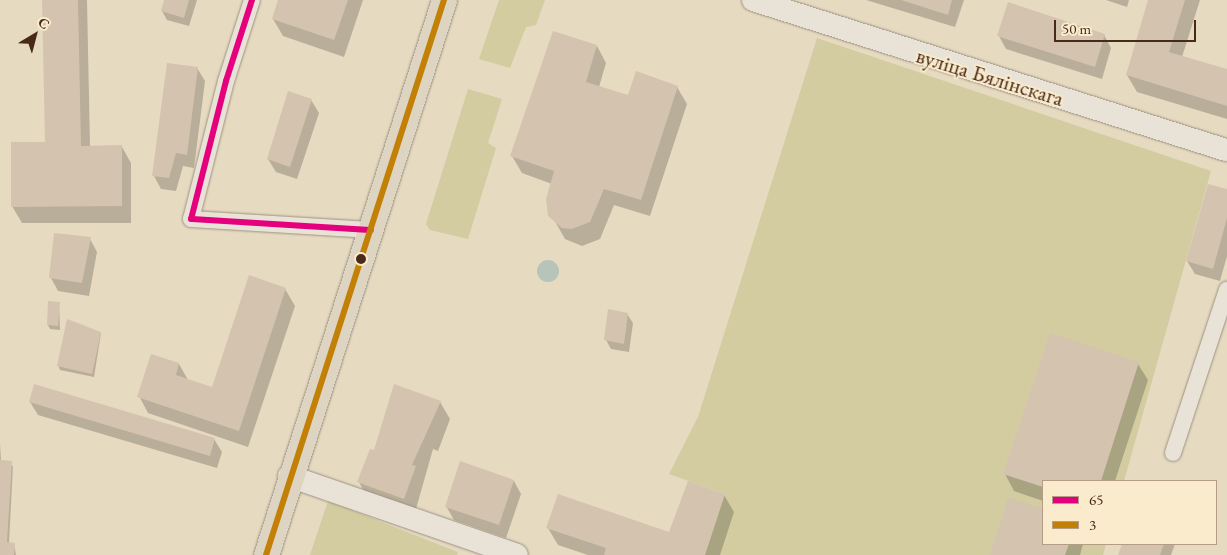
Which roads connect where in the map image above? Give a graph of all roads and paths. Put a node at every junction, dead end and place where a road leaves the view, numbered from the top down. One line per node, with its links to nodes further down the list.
1 (252, 0): 5 (street)
2 (444, 0): 5 (main road)
3 (753, 0): 4 (main road, вуліца Бялінскага)
4 (1227, 150)
5 (371, 230): 8 (main road)
6 (1227, 290): 7 (street)
7 (1173, 453)
8 (289, 476): 9 (main road); 10 (main road)
9 (266, 555)
10 (517, 555)

